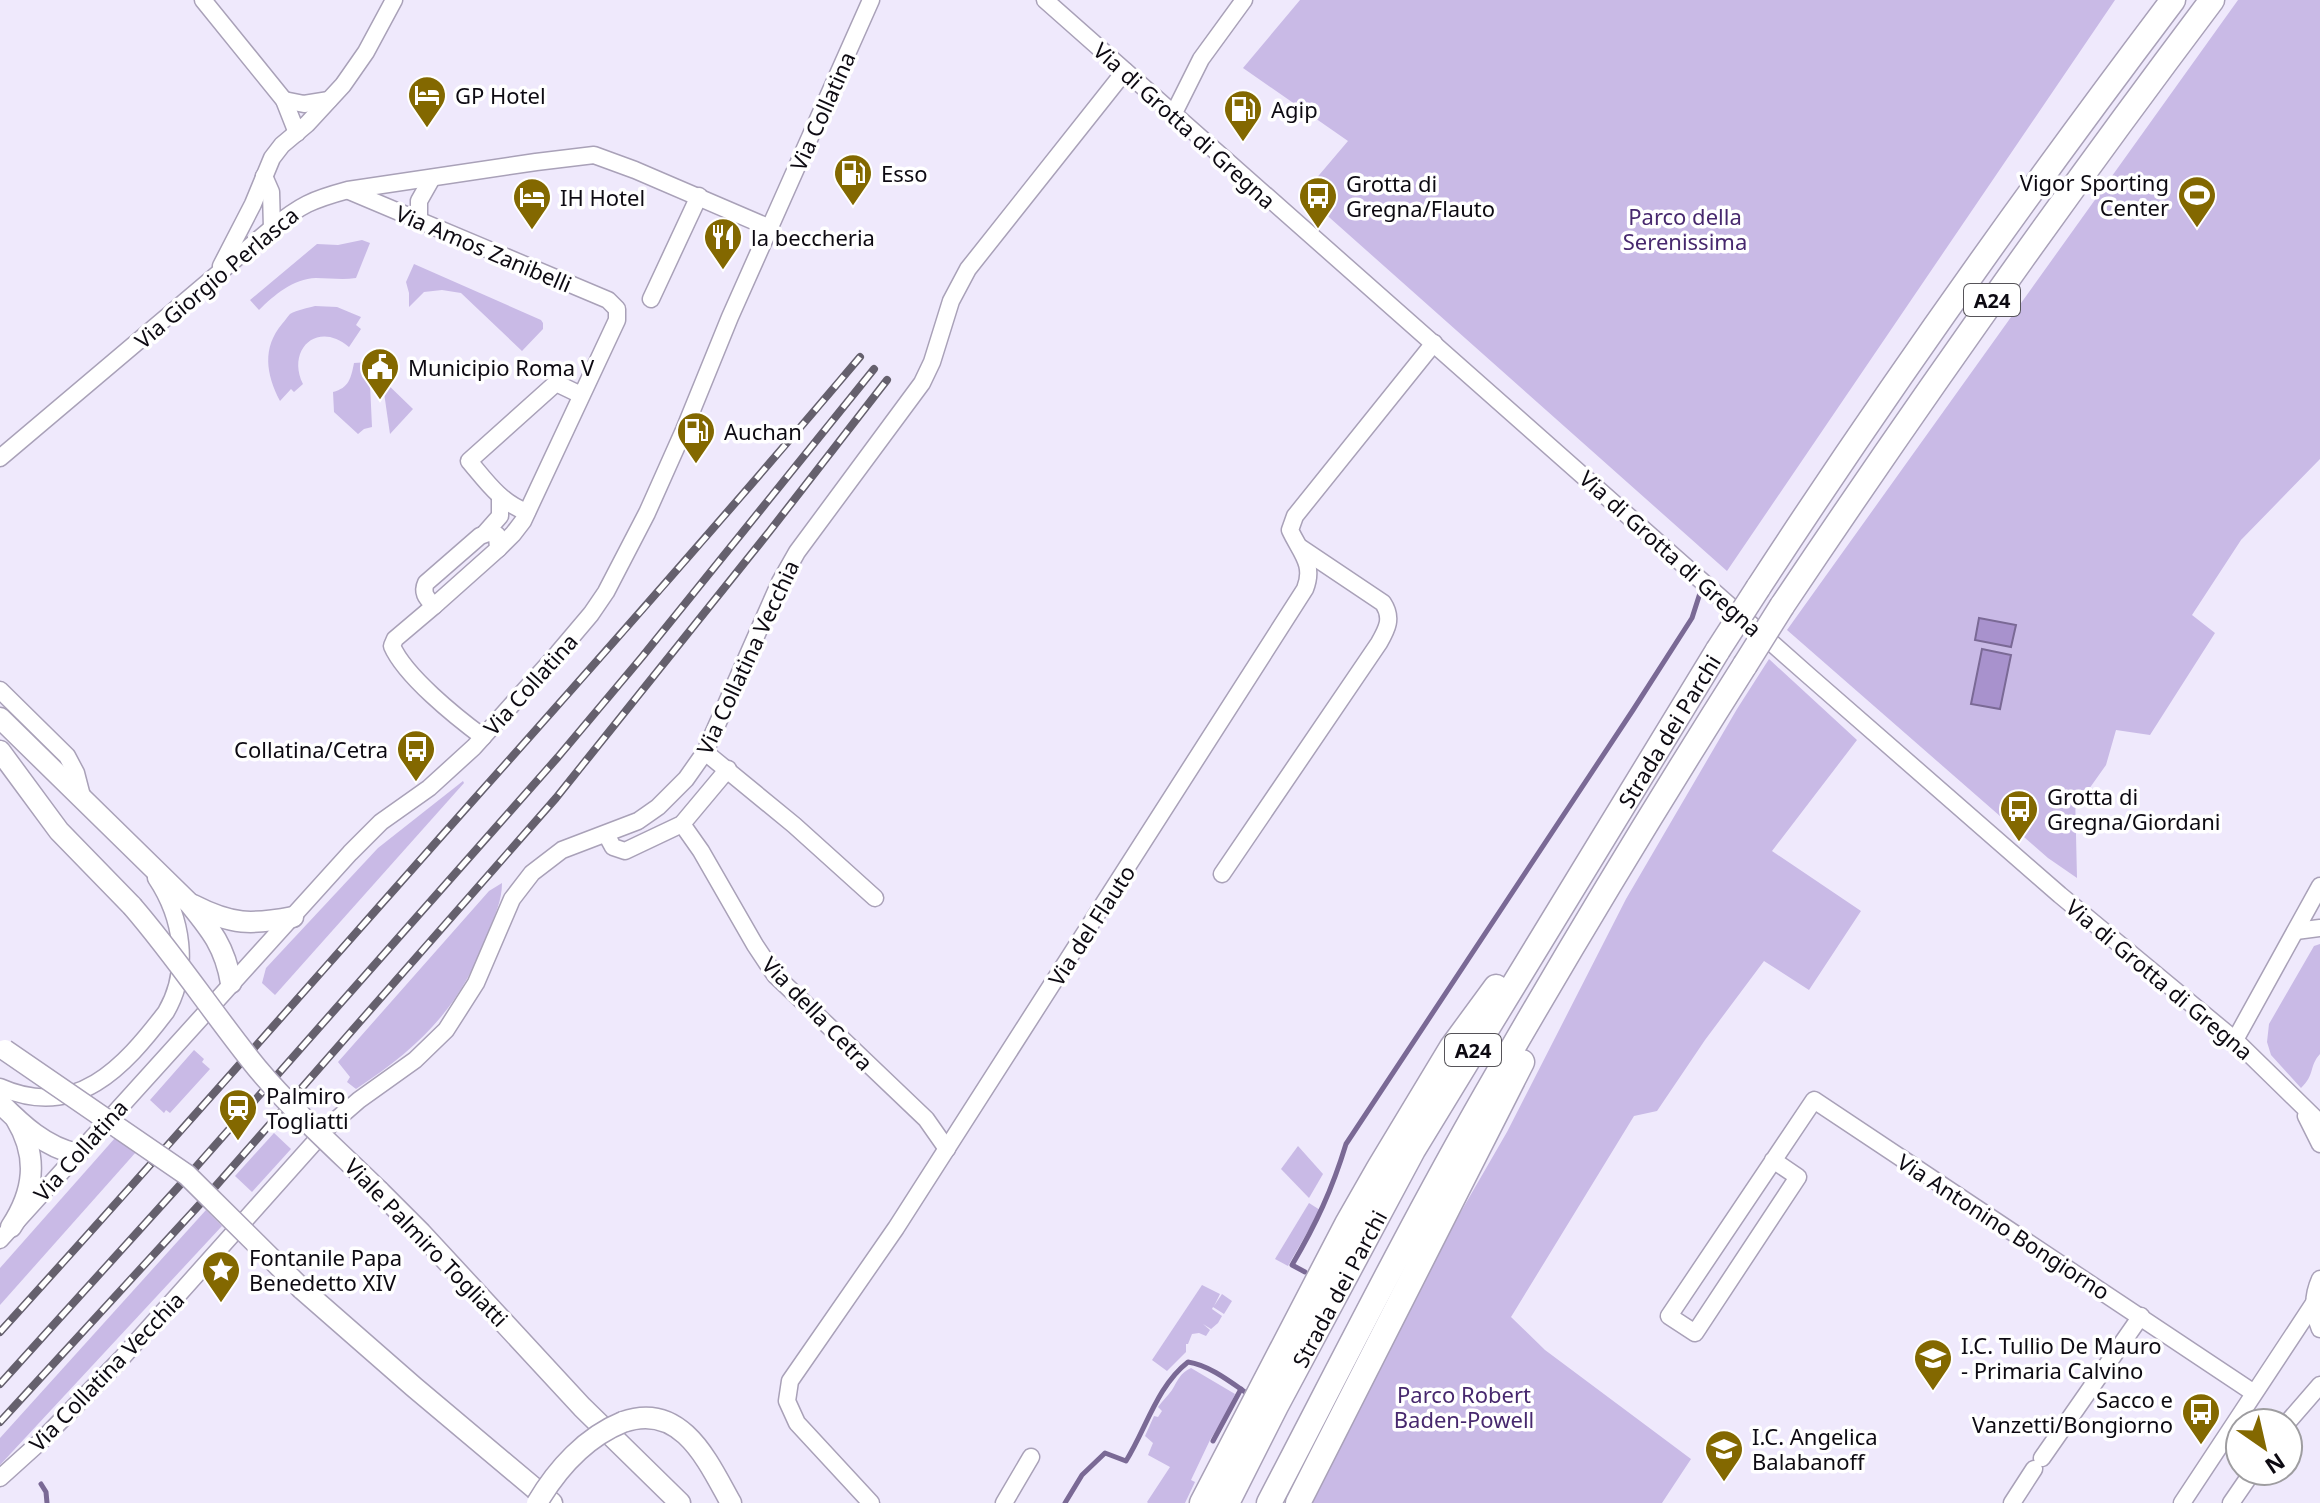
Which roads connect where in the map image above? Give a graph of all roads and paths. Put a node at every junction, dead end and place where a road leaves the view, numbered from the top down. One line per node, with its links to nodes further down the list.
1 (203, 0): 9 (street)
2 (394, 0): 10 (street)
3 (871, 0): 20 (street, Via Collatina)
4 (1045, 0): 8 (street, Via di Grotta di Gregna)
5 (1244, 0): 11 (street)
6 (2173, 0): 43 (highway, Strada dei Parchi / A24, bridge)
7 (2212, 0): 44 (highway, Strada dei Parchi / A24, bridge)
8 (1125, 71): 11 (street, Via di Grotta di Gregna); 37 (street, Via Collatina Vecchia)
9 (284, 100): 10 (street); 12 (street)
10 (329, 100): 12 (street)
11 (1173, 115): 24 (street, Via di Grotta di Gregna)
12 (297, 133): 14 (street)
13 (432, 178): 15 (street, Via Giorgio Perlasca); 16 (street, Via Giorgio Perlasca); 19 (street)
14 (267, 184): 17 (street); 18 (street); 21 (street)
15 (348, 190): 17 (street, Via Giorgio Perlasca); 19 (street, Via Amos Zanibelli)
16 (699, 196): 20 (street); 23 (street)
17 (305, 203): 21 (street, Via Giorgio Perlasca)
18 (253, 204): 21 (street); 22 (street)
19 (419, 220): 25 (street, Via Amos Zanibelli)
20 (770, 228): 35 (street, Via Collatina)
21 (267, 232): 22 (street, Via Giorgio Perlasca)
22 (217, 274): 26 (street, Via Giorgio Perlasca)
23 (651, 299)
24 (1434, 343): 30 (street, Via del Flauto); 53 (street, Via di Grotta di Gregna)
25 (581, 395): 27 (street); 28 (street)
26 (0, 458)
27 (500, 496): 28 (street); 29 (street)
28 (527, 512): 31 (street)
29 (485, 533): 31 (street); 32 (street)
30 (1300, 547): 45 (street); 61 (street, Via del Flauto)
31 (498, 549): 32 (street)
32 (434, 606): 35 (street)
33 (0, 690): 39 (street)
34 (0, 718): 39 (main road)
35 (483, 737): 49 (street, Via Collatina)
36 (0, 751): 76 (main road, Viale Palmiro Togliatti, bridge)
37 (705, 752): 38 (street); 41 (street, Via Collatina Vecchia)
38 (728, 769): 40 (street); 47 (street)
39 (84, 802): 42 (main road)
40 (682, 824): 41 (street); 61 (street, Via della Cetra)
41 (606, 834): 73 (street, Via Collatina Vecchia)
42 (141, 857): 48 (main road); 55 (street)
43 (1585, 866): 80 (highway); 81 (highway, Strada dei Parchi / A24)
44 (1616, 873): 82 (highway, Strada dei Parchi / A24); 83 (highway)
45 (1222, 874)
46 (2320, 886): 51 (street)
47 (875, 898)
48 (189, 903): 49 (main road); 52 (main road)
49 (293, 917): 52 (street, Via Collatina)
50 (2320, 928): 51 (street)
51 (2296, 931): 53 (street)
52 (231, 983): 62 (street, Via Collatina)
53 (2235, 1040): 57 (street, Via di Grotta di Gregna)
54 (2, 1048): 75 (main road, bridge)
55 (0, 1087)
56 (0, 1103): 58 (main road)
57 (2300, 1104): 59 (street, Via di Grotta di Gregna); 60 (street, Via di Grotta di Gregna)
58 (16, 1119): 62 (main road); 64 (main road)
59 (2320, 1123)
60 (2320, 1144)
61 (947, 1149): 78 (street, Via del Flauto)
62 (77, 1154): 64 (street, Via Collatina)
63 (1773, 1160): 63 (street, Via Antonino Bongiorno); 67 (street, Via Antonino Bongiorno)
64 (5, 1234)
65 (2320, 1279): 66 (street)
66 (2314, 1303): 68 (street); 70 (street)
67 (2141, 1316): 70 (street, Via Antonino Bongiorno); 84 (street)
68 (2320, 1329)
69 (2320, 1385): 71 (street)
70 (2254, 1393): 85 (street)
71 (2299, 1407)
72 (1031, 1457): 79 (street)
73 (0, 1478)
74 (537, 1503): 77 (main road, bridge)
75 (552, 1503)
76 (680, 1503)
77 (731, 1503)
78 (871, 1503)
79 (1004, 1503)
80 (1202, 1503)
81 (1227, 1503)
82 (1269, 1503)
83 (1298, 1503)
84 (2012, 1503)
85 (2182, 1503)

